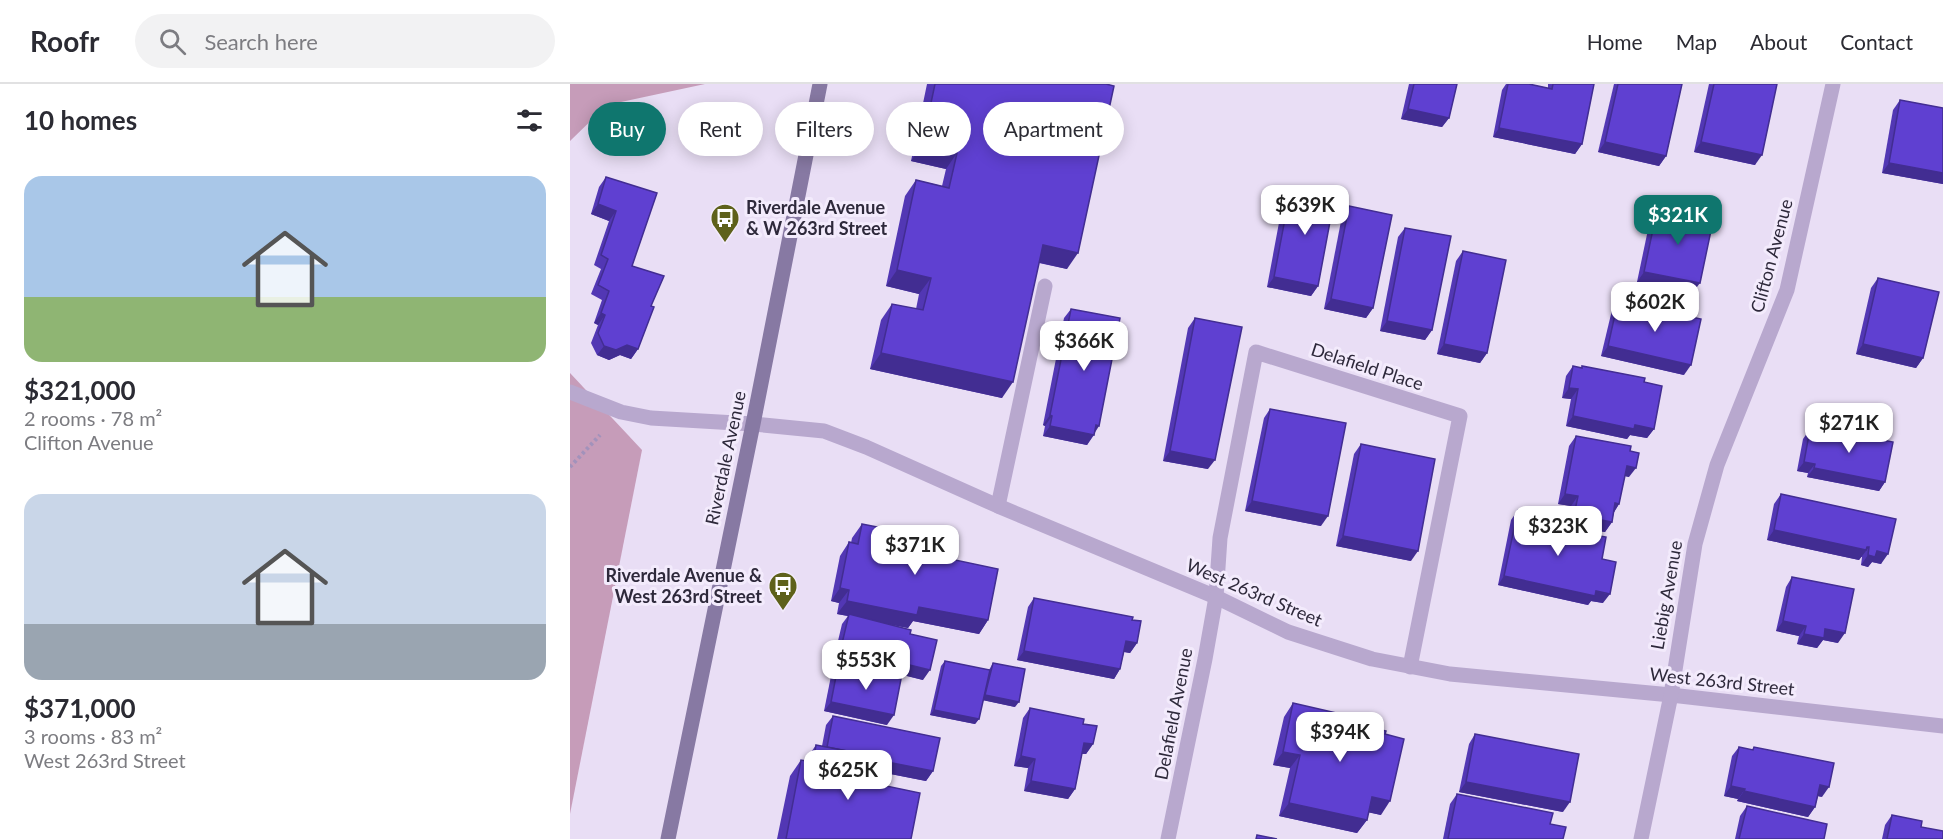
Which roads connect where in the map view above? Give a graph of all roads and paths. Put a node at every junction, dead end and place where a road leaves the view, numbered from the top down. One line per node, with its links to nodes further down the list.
1 (820, 84): 6 (main road, Riverdale Avenue)
2 (1833, 84): 7 (street, Clifton Avenue)
3 (1045, 286): 9 (street)
4 (570, 392): 5 (street, West 263rd Street)
5 (621, 412): 6 (street, West 263rd Street); 8 (path)
6 (753, 424): 9 (street, West 263rd Street); 14 (main road, Riverdale Avenue)
7 (1717, 465): 12 (street, Liebig Avenue)
8 (570, 467)
9 (998, 506): 10 (street, West 263rd Street)
10 (1216, 597): 11 (street, West 263rd Street); 11 (street, Delafield Place); 15 (street, Delafield Avenue)
11 (1410, 667): 12 (street, West 263rd Street)
12 (1671, 695): 13 (street, West 263rd Street); 16 (street, Liebig Avenue)
13 (1943, 726)
14 (668, 839)
15 (1168, 839)
16 (1641, 839)

